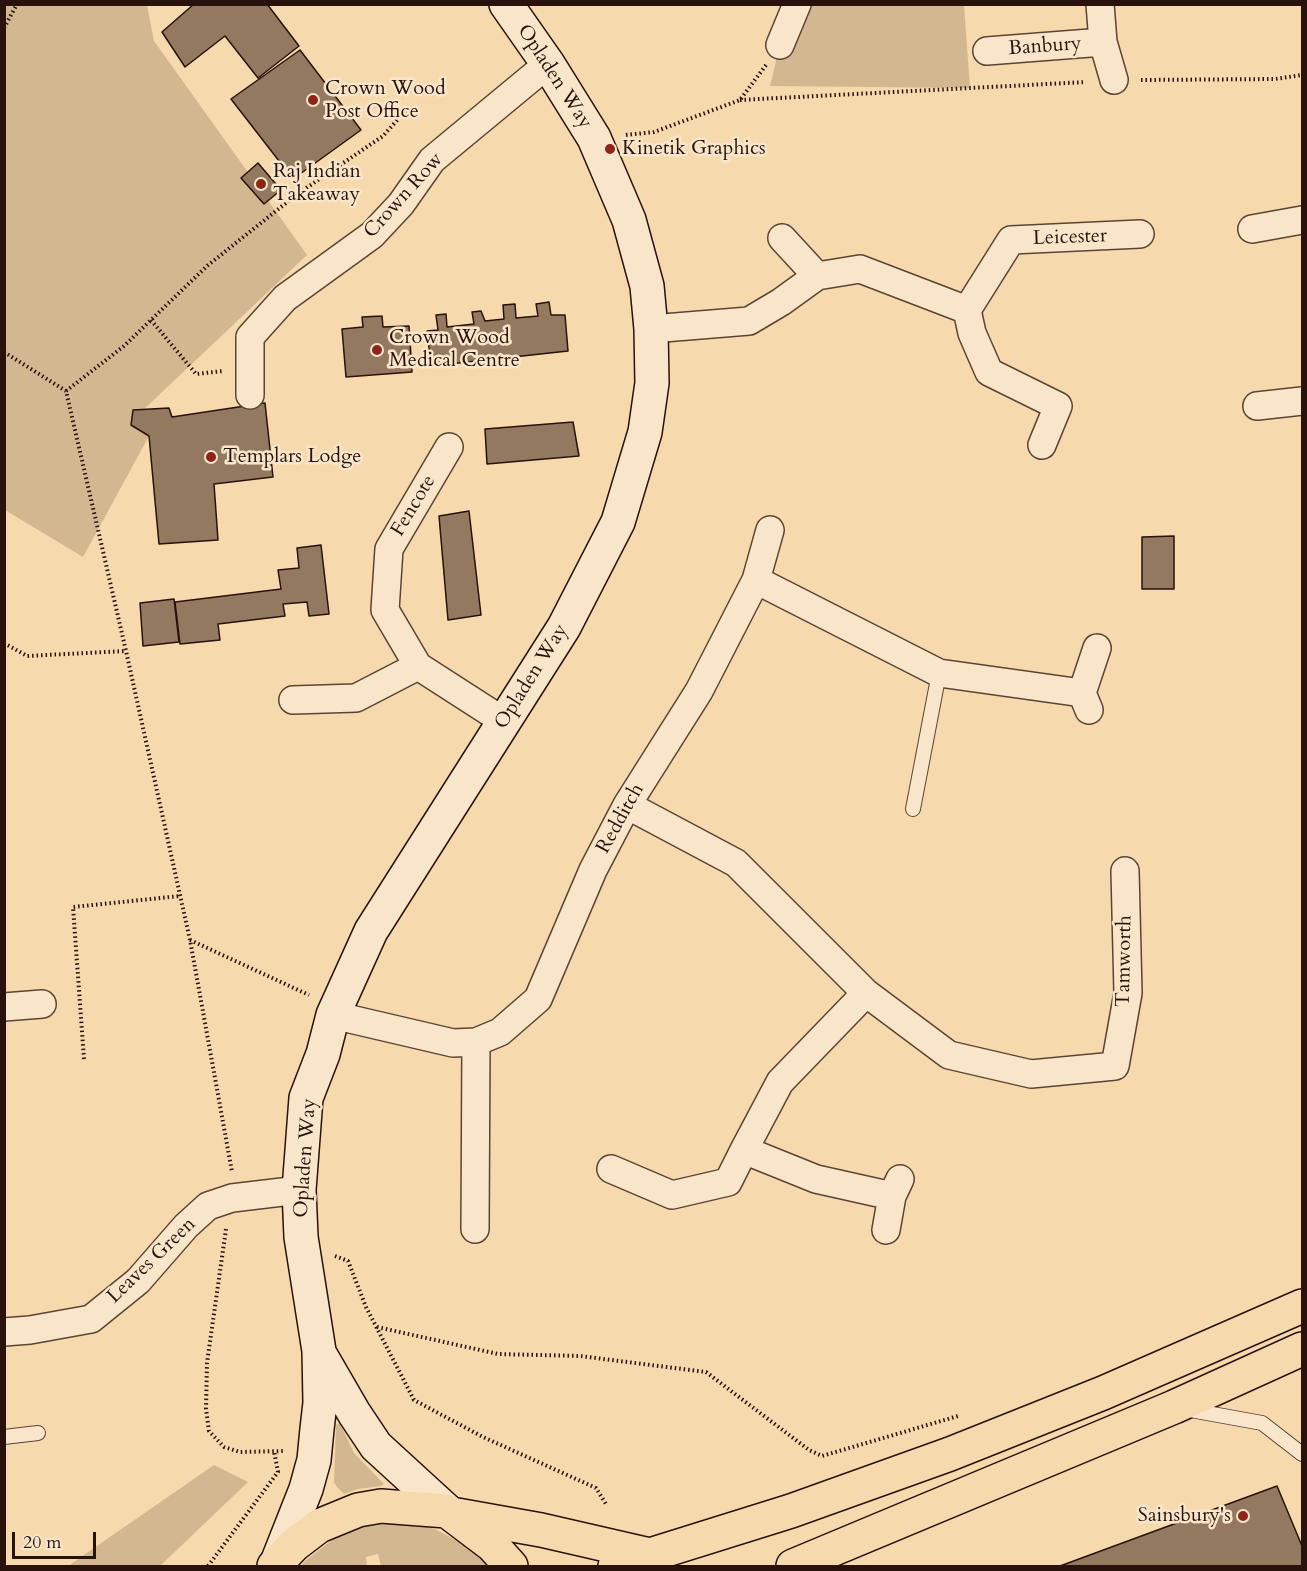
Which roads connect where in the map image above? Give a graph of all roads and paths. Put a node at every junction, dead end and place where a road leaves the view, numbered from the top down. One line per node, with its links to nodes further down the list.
1 (17, 4): 5 (path)
2 (506, 4): 9 (street, Opladen Way)
3 (797, 4): 7 (street)
4 (1100, 4): 6 (street, Banbury)
5 (4, 28)
6 (1103, 42): 8 (street, Banbury); 11 (street, Banbury)
7 (780, 45): 12 (path)
8 (987, 51)
9 (548, 64): 14 (street, Opladen Way); 24 (street, Crown Row)
10 (1302, 75): 11 (path)
11 (1114, 80): 12 (path)
12 (740, 100): 14 (path)
13 (409, 106): 21 (path)
14 (594, 138): 22 (street, Opladen Way)
15 (1302, 220): 16 (street)
16 (1252, 229)
17 (1140, 234): 20 (street, Leicester)
18 (782, 238): 19 (street)
19 (818, 276): 20 (street); 22 (street)
20 (967, 310): 29 (street)
21 (151, 320): 24 (path); 25 (path)
22 (651, 329): 39 (street, Opladen Way)
23 (4, 352): 25 (path)
24 (250, 369): 26 (street, Crown Row)
25 (66, 391): 35 (path)
26 (250, 395)
27 (1302, 402): 28 (street)
28 (1257, 406)
29 (1042, 445)
30 (449, 447): 36 (street, Fencote)
31 (770, 530): 32 (street, Redditch)
32 (756, 580): 37 (street); 40 (street, Redditch)
33 (4, 643): 35 (path)
34 (1097, 648): 37 (street)
35 (126, 651): 43 (path)
36 (418, 666): 38 (street); 39 (street, Fencote)
37 (939, 673): 41 (lane)
38 (293, 700)
39 (505, 722): 48 (street, Opladen Way)
40 (627, 805): 45 (street, Tamworth); 49 (street, Redditch)
41 (913, 808)
42 (1125, 871): 45 (street, Tamworth)
43 (180, 896): 44 (path); 50 (path)
44 (190, 940): 48 (path); 53 (path)
45 (866, 993): 51 (street)
46 (42, 1004): 47 (street)
47 (4, 1006)
48 (324, 1007): 49 (street, Redditch); 54 (street, Opladen Way)
49 (476, 1042): 56 (street)
50 (84, 1059)
51 (744, 1150): 52 (street); 57 (street)
52 (611, 1169)
53 (233, 1181)
54 (299, 1190): 58 (street, Opladen Way); 61 (street, Leaves Green)
55 (226, 1228): 69 (path)
56 (475, 1229)
57 (886, 1230)
58 (303, 1244): 60 (path); 63 (street, Opladen Way)
59 (1302, 1306): 73 (highway)
60 (377, 1328): 65 (path); 71 (path)
61 (4, 1332)
62 (1302, 1349): 64 (highway)
63 (319, 1351): 72 (street, Opladen Way); 75 (street, Opladen Way)
64 (1174, 1407): 70 (lane); 78 (highway)
65 (968, 1413)
66 (38, 1433): 67 (lane)
67 (4, 1437)
68 (286, 1450): 69 (path)
69 (274, 1451): 74 (path)
70 (1302, 1454)
71 (606, 1504)
72 (450, 1513): 73 (highway); 75 (highway); 76 (highway)
73 (651, 1555): 77 (highway)
74 (208, 1566)
75 (275, 1566)
76 (511, 1566)
77 (615, 1566)
78 (793, 1566)

